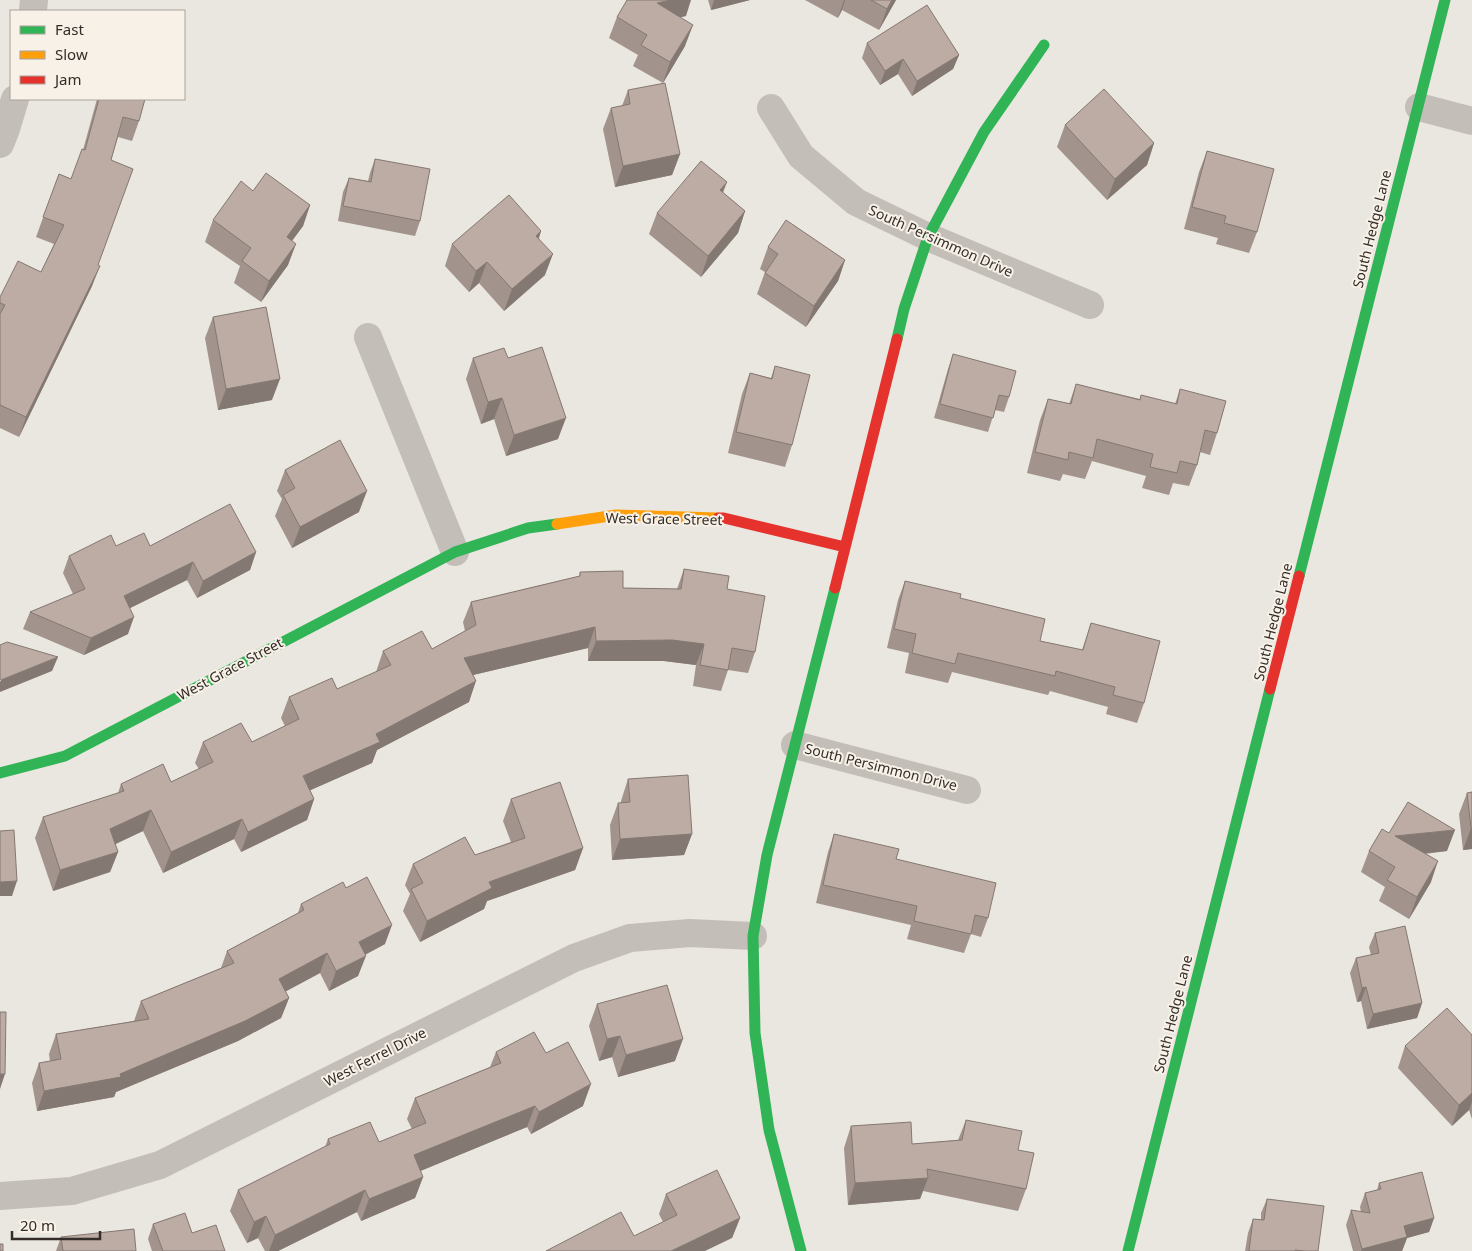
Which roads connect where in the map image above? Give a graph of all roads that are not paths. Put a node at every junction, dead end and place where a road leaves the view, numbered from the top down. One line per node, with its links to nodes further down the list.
1 (1445, 0): 4 (street, South Hedge Lane)
2 (1044, 45): 8 (street)
3 (15, 100): 7 (street)
4 (1419, 107): 6 (street); 19 (street, South Hedge Lane)
5 (771, 108): 8 (street, South Persimmon Drive)
6 (1472, 121)
7 (0, 144)
8 (928, 237): 9 (street, South Persimmon Drive); 11 (street)
9 (1090, 305)
10 (368, 337): 12 (street)
11 (845, 548): 12 (street, West Grace Street); 13 (street)
12 (455, 552): 14 (street, West Grace Street)
13 (795, 745): 15 (street, South Persimmon Drive); 16 (street)
14 (0, 773)
15 (967, 790)
16 (753, 936): 17 (street, West Ferrel Drive); 18 (street)
17 (0, 1196)
18 (801, 1251)
19 (1128, 1251)

